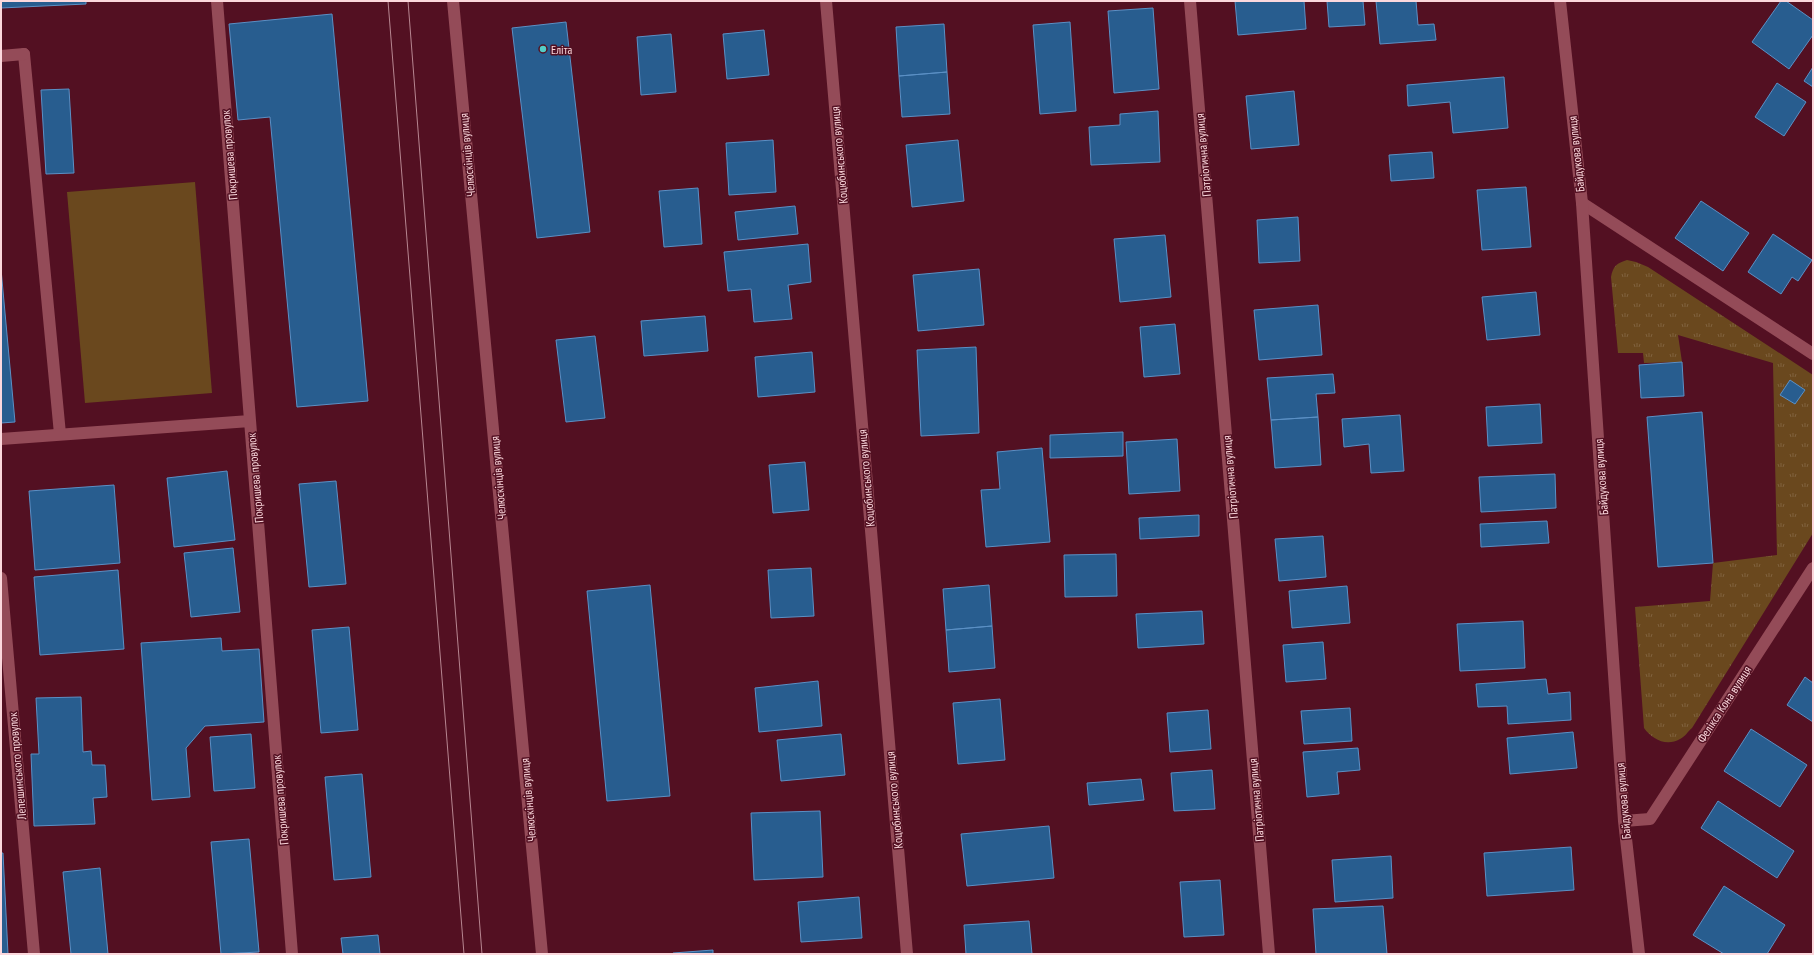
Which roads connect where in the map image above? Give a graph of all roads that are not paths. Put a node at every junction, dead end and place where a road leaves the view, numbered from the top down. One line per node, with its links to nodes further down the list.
1 (217, 1): 9 (street, Покришева провулок)
2 (453, 1): 17 (street, Челюскінців вулиця)
3 (826, 1): 18 (street, Коцюбинського вулиця)
4 (1190, 1): 19 (street, Патріотична вулиця)
5 (1560, 1): 7 (street, Байдукова вулиця)
6 (1, 56): 10 (street)
7 (1582, 202): 8 (street); 14 (street, Байдукова вулиця)
8 (1813, 354)
9 (250, 421): 10 (street); 16 (street, Покришева провулок)
10 (60, 434): 11 (street)
11 (1, 439)
12 (1813, 568): 14 (street, Фелікса Кона вулиця)
13 (1, 578): 15 (street, Лепешинського провулок)
14 (1624, 821): 20 (street, Байдукова вулиця)
15 (34, 954)
16 (292, 954)
17 (542, 954)
18 (907, 954)
19 (1269, 954)
20 (1639, 954)

